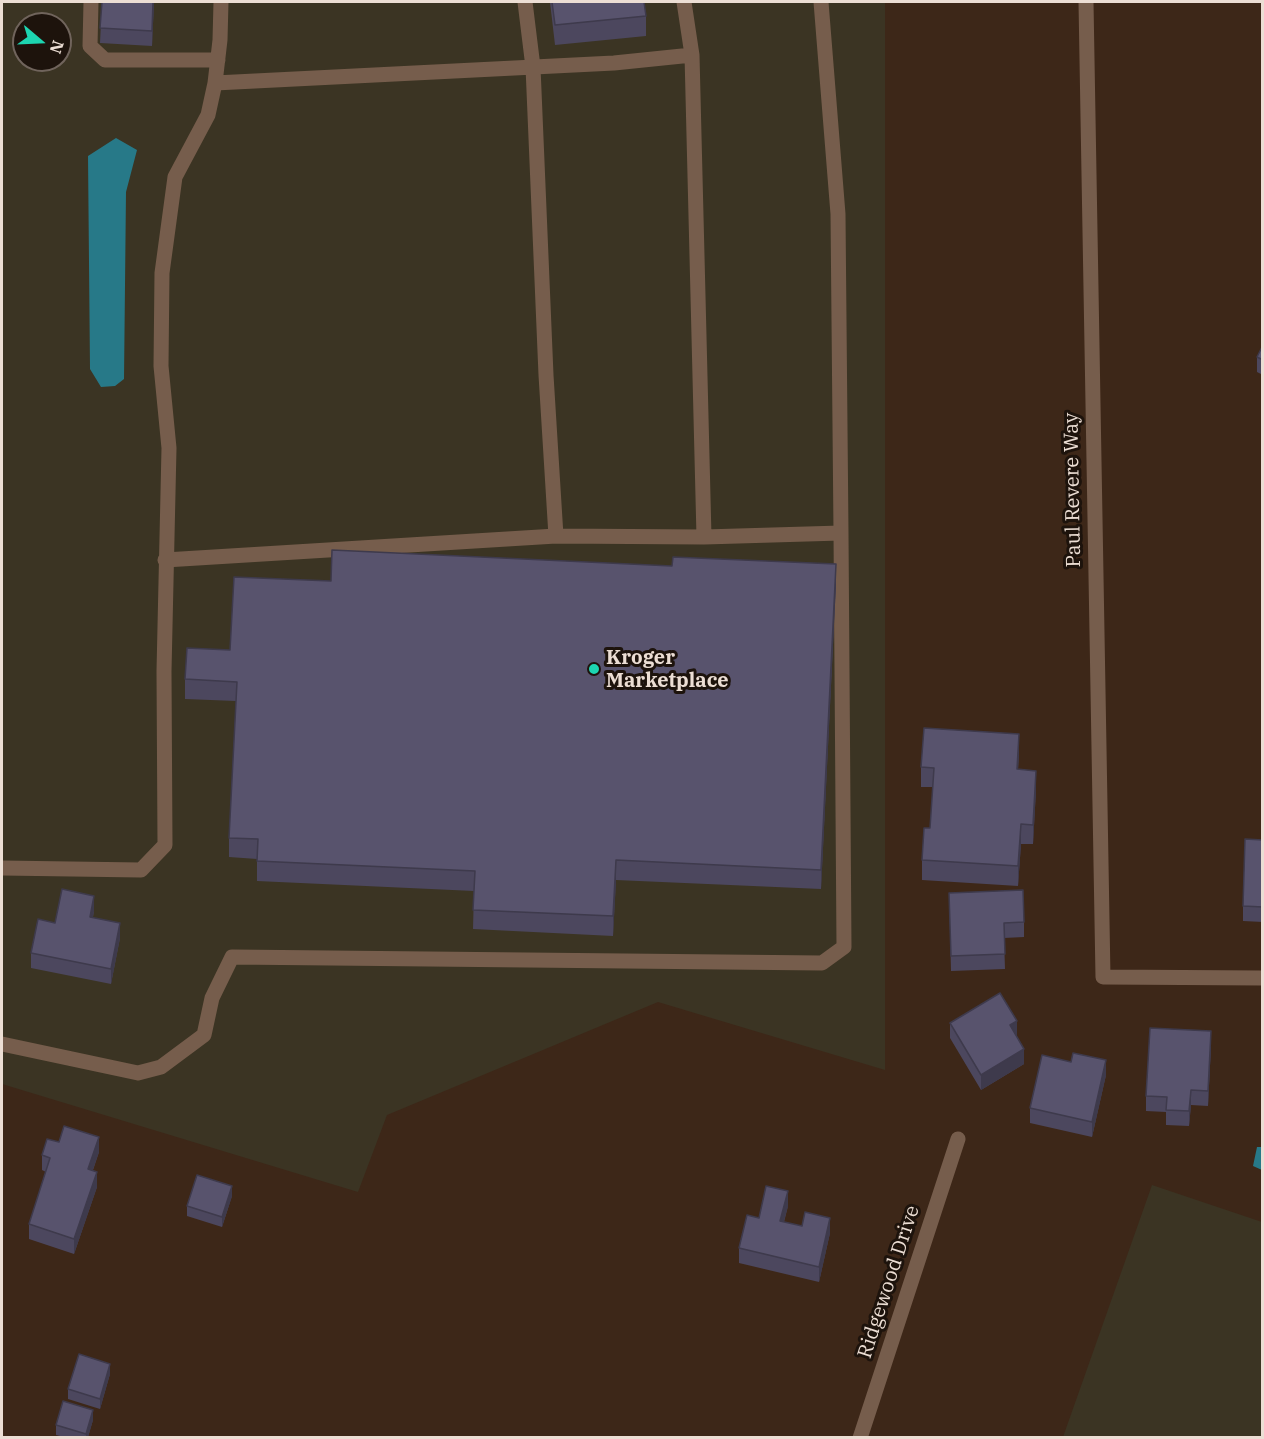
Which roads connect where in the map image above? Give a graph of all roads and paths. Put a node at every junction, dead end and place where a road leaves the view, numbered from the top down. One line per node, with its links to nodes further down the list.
1 (91, 2): 8 (street)
2 (221, 2): 8 (street)
3 (525, 2): 9 (street)
4 (684, 2): 7 (street)
5 (821, 2): 11 (street)
6 (1086, 2): 16 (street, Paul Revere Way)
7 (692, 55): 9 (street); 13 (street)
8 (218, 60): 10 (street)
9 (533, 67): 10 (street); 12 (street)
10 (215, 84): 14 (street)
11 (841, 533): 13 (street); 17 (street)
12 (556, 536): 13 (street); 14 (street)
13 (704, 537)
14 (165, 560): 15 (street)
15 (2, 868)
16 (1263, 978)
17 (2, 1044)
18 (958, 1139): 19 (street, Ridgewood Drive)
19 (860, 1437)

